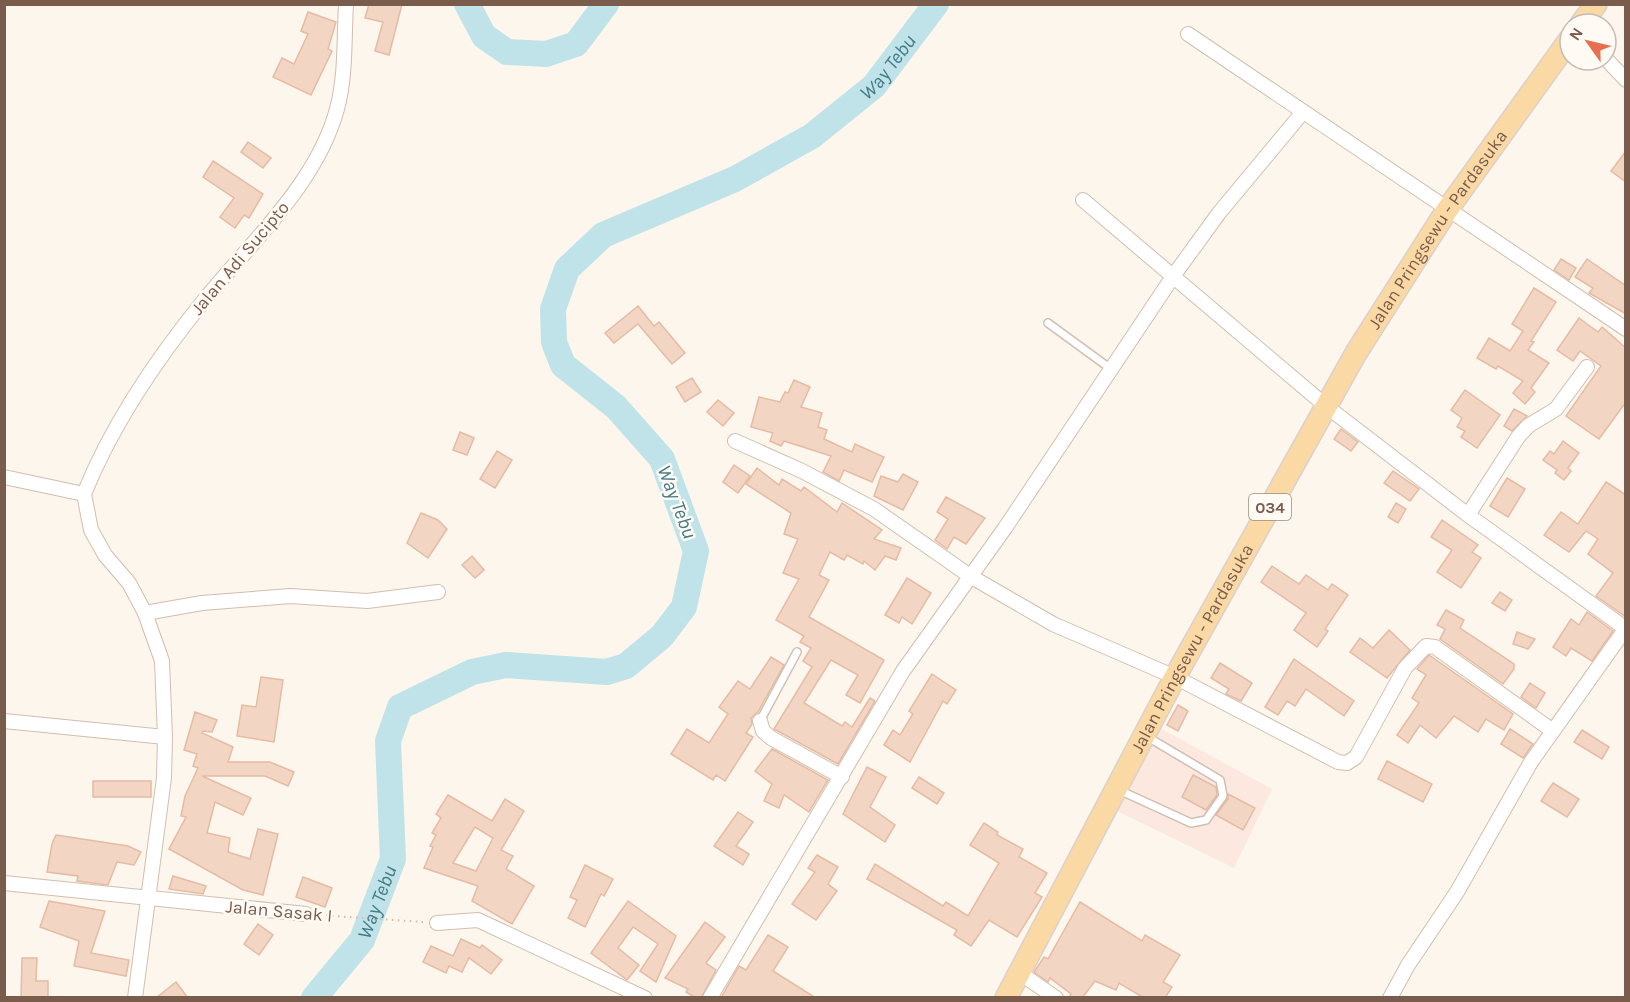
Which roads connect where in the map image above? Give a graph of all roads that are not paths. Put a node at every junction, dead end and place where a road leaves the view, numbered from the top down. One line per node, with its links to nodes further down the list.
1 (346, 4): 15 (street, Jalan Adi Sucipto)
2 (1188, 34): 4 (street)
3 (1558, 56): 6 (main road, Jalan Pringsewu - Pardasuka / 034)
4 (1303, 112): 6 (street); 7 (street)
5 (1083, 200): 7 (street)
6 (1448, 210): 9 (street); 12 (main road, Jalan Pringsewu - Pardasuka / 034)
7 (1174, 275): 11 (street); 12 (street)
8 (1048, 323): 11 (lane)
9 (1626, 329)
10 (1587, 367): 16 (street)
11 (1112, 369): 17 (street)
12 (1326, 406): 16 (street); 22 (main road, Jalan Pringsewu - Pardasuka / 034)
13 (735, 441): 17 (street)
14 (4, 477): 15 (street)
15 (84, 494): 19 (street)
16 (1468, 515): 20 (street)
17 (970, 576): 22 (street); 28 (street)
18 (438, 592): 19 (street)
19 (145, 613): 27 (street)
20 (1625, 628): 25 (street)
21 (797, 652): 24 (lane)
22 (1175, 677): 25 (street); 26 (main road, Jalan Pringsewu - Pardasuka / 034)
23 (4, 721): 27 (street)
24 (760, 721): 28 (street)
25 (1553, 731): 41 (street)
26 (1144, 735): 29 (main road, Jalan Pringsewu - Pardasuka / 034); 29 (lane)
27 (165, 737): 31 (street)
28 (842, 777): 38 (street)
29 (1116, 788): 34 (main road, Jalan Pringsewu - Pardasuka / 034)
30 (4, 883): 31 (street, Jalan Sasak I)
31 (148, 898): 32 (street, Jalan Sasak I); 36 (street)
32 (306, 914)
33 (437, 922): 35 (street)
34 (1020, 973): 39 (main road, Jalan Pringsewu - Pardasuka / 034); 40 (street)
35 (622, 992): 37 (street)
36 (135, 998)
37 (645, 998)
38 (710, 998)
39 (1006, 998)
40 (1056, 998)
41 (1390, 998)

